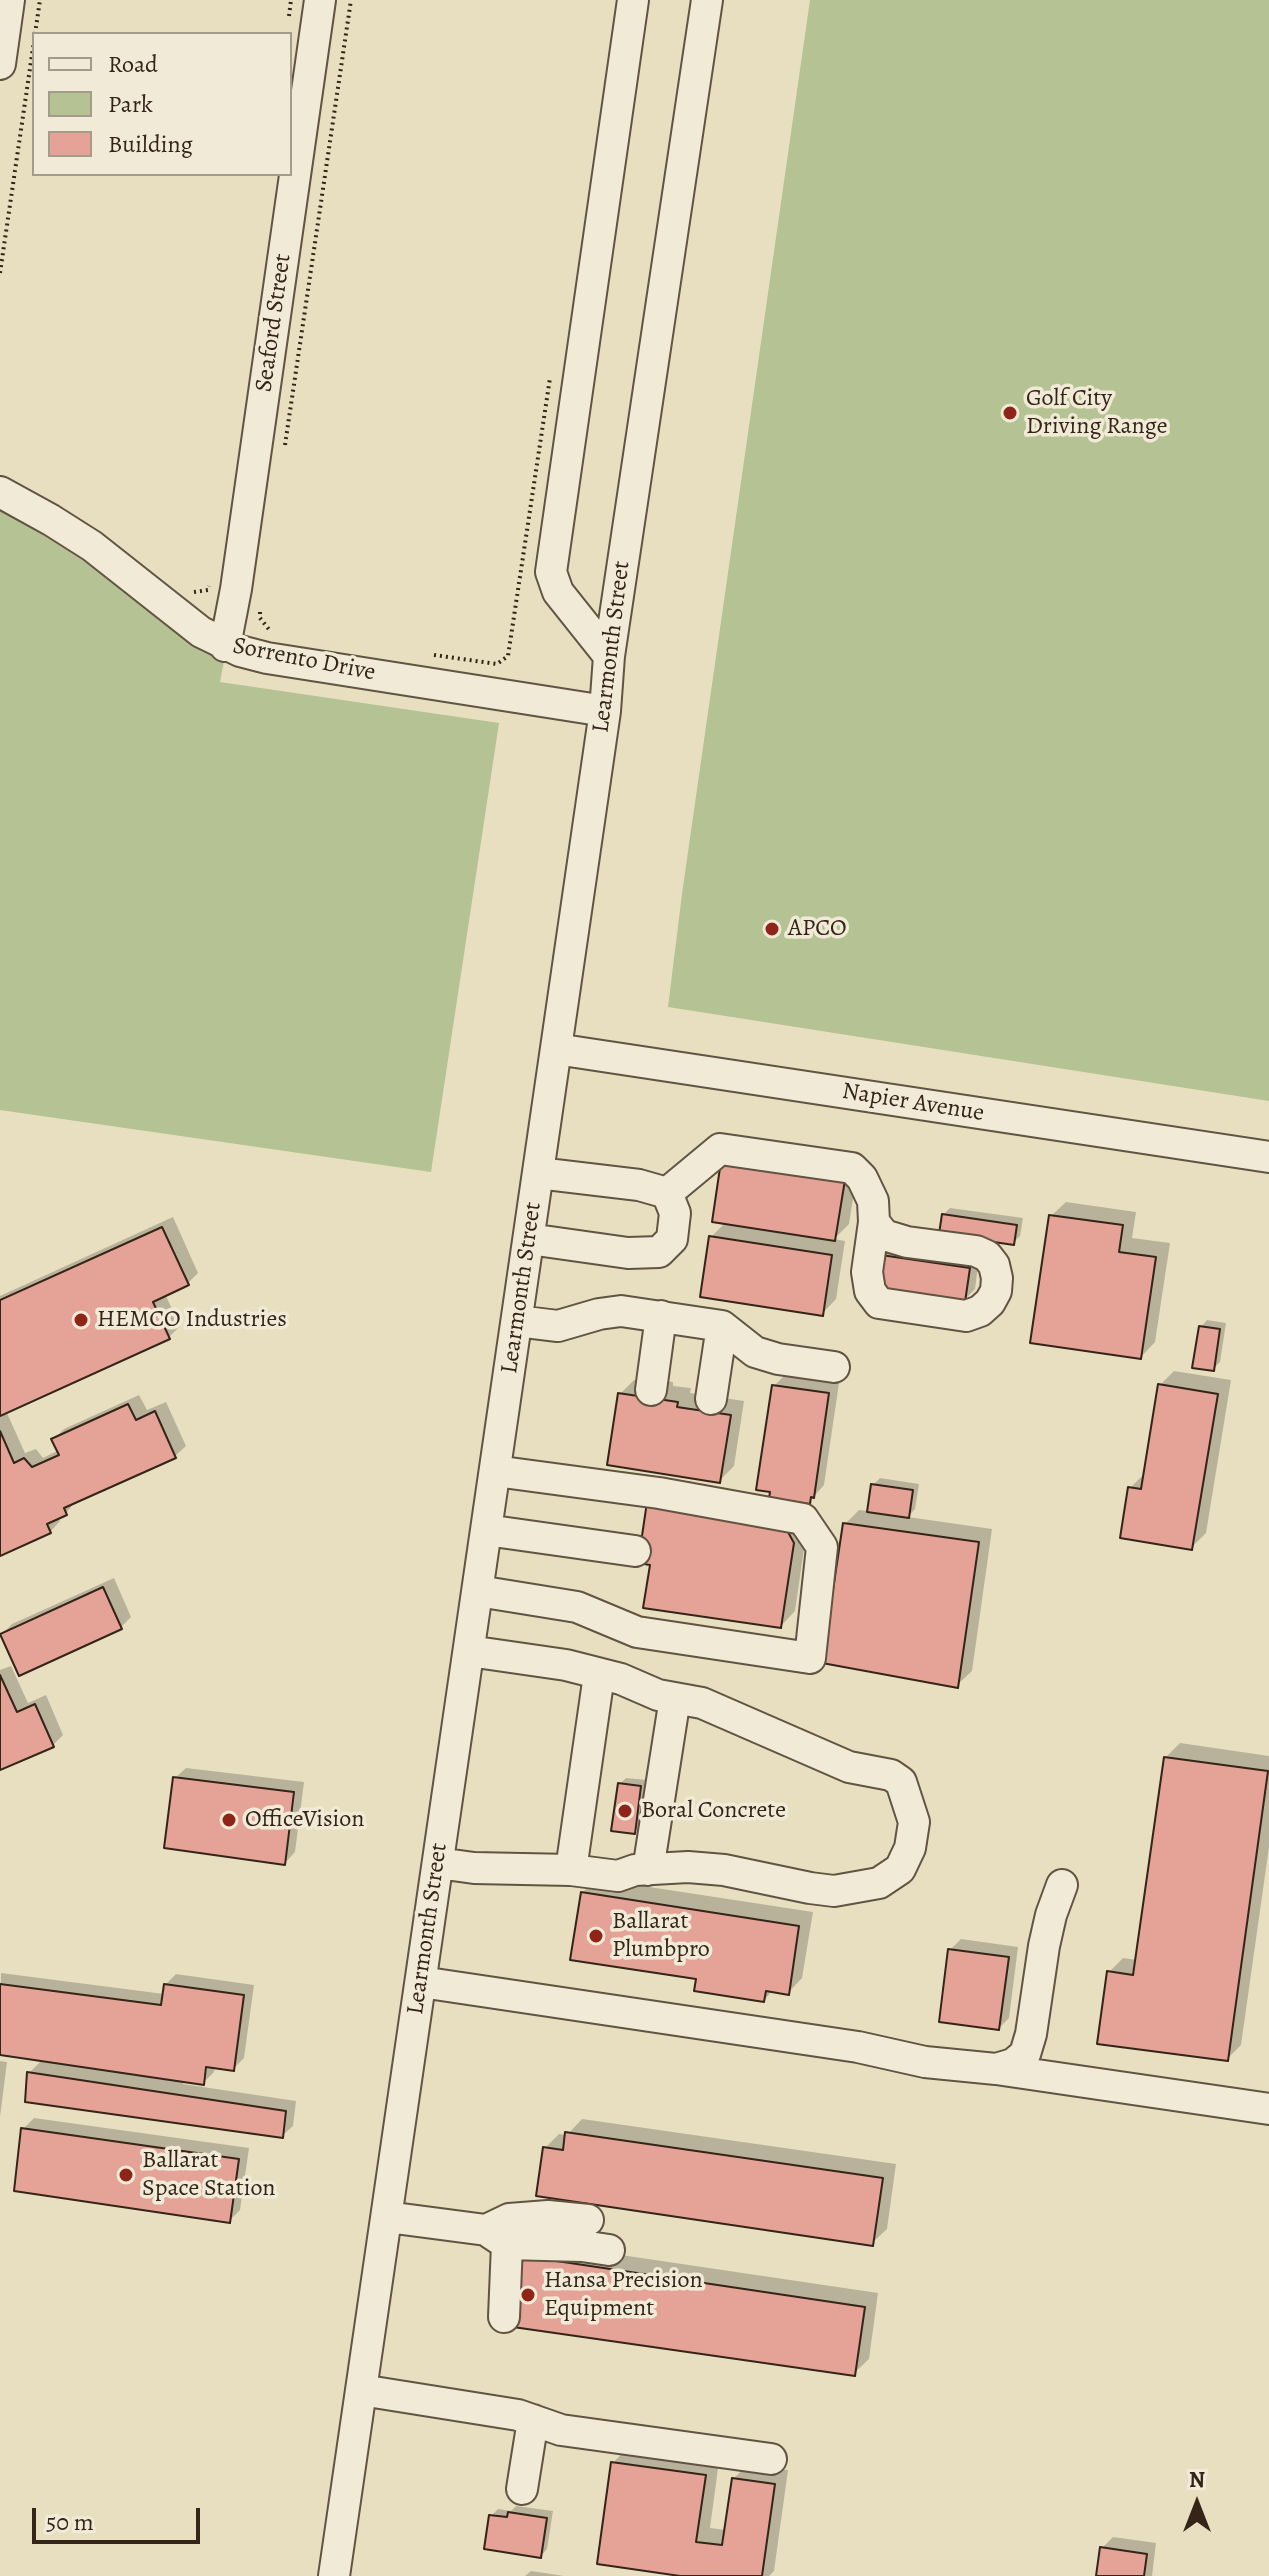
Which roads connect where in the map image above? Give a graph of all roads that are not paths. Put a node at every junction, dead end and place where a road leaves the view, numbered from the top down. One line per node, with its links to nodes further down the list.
1 (9, 0): 5 (street)
2 (320, 0): 7 (street, Seaford Street)
3 (633, 0): 8 (street)
4 (707, 0): 8 (street, Learmonth Street)
5 (0, 64)
6 (0, 492): 7 (street, Sorrento Drive)
7 (225, 646): 9 (street, Sorrento Drive)
8 (609, 656): 9 (street, Learmonth Street)
9 (605, 711): 10 (street, Learmonth Street)
10 (556, 1049): 11 (street, Napier Avenue); 12 (street, Learmonth Street)
11 (1269, 1157)
12 (538, 1173): 13 (street); 15 (street, Learmonth Street)
13 (667, 1193): 14 (street); 15 (street)
14 (874, 1222)
15 (529, 1239): 17 (street, Learmonth Street)
16 (661, 1316): 17 (street); 18 (street); 20 (street)
17 (517, 1321): 22 (street, Learmonth Street)
18 (722, 1326): 19 (street); 21 (street)
19 (834, 1367)
20 (651, 1390)
21 (711, 1399)
22 (495, 1471): 23 (street, Learmonth Street); 25 (street)
23 (486, 1530): 24 (street); 25 (street, Learmonth Street)
24 (635, 1551)
25 (478, 1591): 26 (street, Learmonth Street)
26 (469, 1651): 27 (street); 29 (street, Learmonth Street)
27 (599, 1675): 28 (street); 30 (street)
28 (675, 1698): 31 (street); 31 (street)
29 (438, 1863): 30 (street); 33 (street, Learmonth Street)
30 (571, 1870): 31 (street)
31 (648, 1870)
32 (1062, 1885): 34 (street)
33 (421, 1982): 34 (street); 36 (street, Learmonth Street)
34 (996, 2069): 35 (street)
35 (1269, 2109)
36 (387, 2217): 38 (street); 41 (street, Learmonth Street)
37 (588, 2220): 38 (street)
38 (497, 2237): 39 (street); 40 (street)
39 (609, 2250)
40 (504, 2317)
41 (361, 2390): 42 (street); 45 (street, Learmonth Street)
42 (533, 2420): 43 (street); 44 (street)
43 (771, 2459)
44 (522, 2489)
45 (334, 2576)

